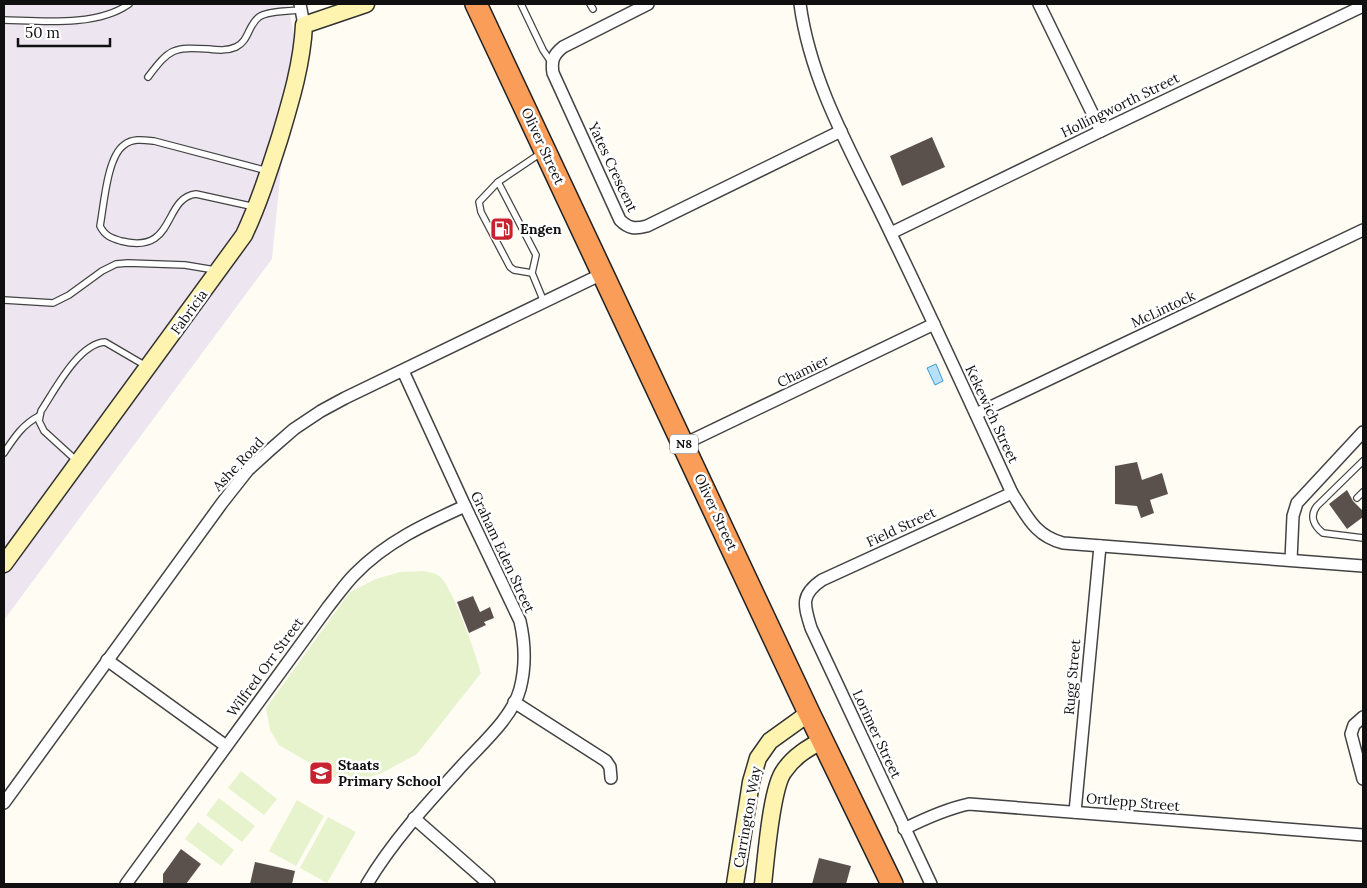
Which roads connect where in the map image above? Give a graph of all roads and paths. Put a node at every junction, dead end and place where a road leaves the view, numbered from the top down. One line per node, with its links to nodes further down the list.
1 (129, 4): 10 (lane)
2 (366, 4): 9 (street)
3 (476, 4): 15 (highway, Oliver Street / N8)
4 (521, 4): 11 (lane)
5 (648, 4): 11 (street)
6 (800, 4): 14 (street, Kekewich Street)
7 (1038, 4): 13 (street)
8 (1363, 6): 13 (street, Hollingworth Street)
9 (301, 13): 12 (lane); 16 (street, Fabricia)
10 (4, 20)
11 (552, 62): 14 (street, Yates Crescent)
12 (148, 77)
13 (1101, 130): 20 (street, Hollingworth Street)
14 (841, 131): 20 (street, Kekewich Street)
15 (545, 150): 17 (lane); 23 (highway, Oliver Street / N8)
16 (269, 172): 18 (street, Fabricia); 18 (lane)
17 (498, 182): 22 (lane); 22 (lane)
18 (257, 208): 21 (street, Fabricia)
19 (1363, 230): 29 (street, McLintock)
20 (891, 233): 26 (street, Kekewich Street)
21 (219, 270): 24 (lane); 27 (street, Fabricia)
22 (532, 273): 25 (lane)
23 (604, 273): 25 (street, Ashe Road); 32 (highway, Oliver Street / N8)
24 (4, 300)
25 (544, 302): 28 (street, Ashe Road)
26 (934, 324): 29 (street, Kekewich Street); 32 (street, Chamier)
27 (148, 368): 30 (lane); 35 (street, Fabricia)
28 (403, 371): 39 (street, Graham Eden Street); 46 (street, Ashe Road)
29 (976, 414): 37 (street, Kekewich Street)
30 (39, 416): 33 (lane); 35 (lane)
31 (1363, 433): 42 (street)
32 (684, 444): 48 (highway, Oliver Street / N8)
33 (4, 453)
34 (1363, 461): 40 (lane)
35 (78, 462): 43 (street, Fabricia)
36 (1363, 492): 38 (lane)
37 (1012, 493): 41 (street, Kekewich Street); 45 (street, Field Street)
38 (1357, 498)
39 (465, 506): 47 (street, Graham Eden Street); 51 (street, Wilfred Orr Street)
40 (1363, 538)
41 (1100, 546): 42 (street, Kekewich Street); 55 (street, Rugg Street)
42 (1291, 560): 44 (street, Kekewich Street)
43 (4, 564)
44 (1363, 566)
45 (807, 594): 57 (street, Lorimer Street)
46 (107, 660): 51 (street); 54 (street, Ashe Road)
47 (514, 702): 52 (street); 56 (street, Graham Eden Street)
48 (809, 713): 50 (highway, Oliver Street / N8); 62 (street, Carrington Way)
49 (1363, 717): 53 (street)
50 (823, 740): 63 (street, Carrington Way); 64 (highway, Oliver Street / N8)
51 (226, 746): 59 (street, Wilfred Orr Street)
52 (611, 778)
53 (1363, 779)
54 (4, 803)
55 (1075, 812): 57 (street, Ortlepp Street); 58 (street, Ortlepp Street)
56 (414, 818): 60 (street, Graham Eden Street); 61 (street)
57 (904, 829): 65 (street, Lorimer Street)
58 (1363, 835)
59 (126, 884)
60 (367, 884)
61 (489, 884)
62 (735, 884)
63 (763, 884)
64 (892, 884)
65 (931, 884)

